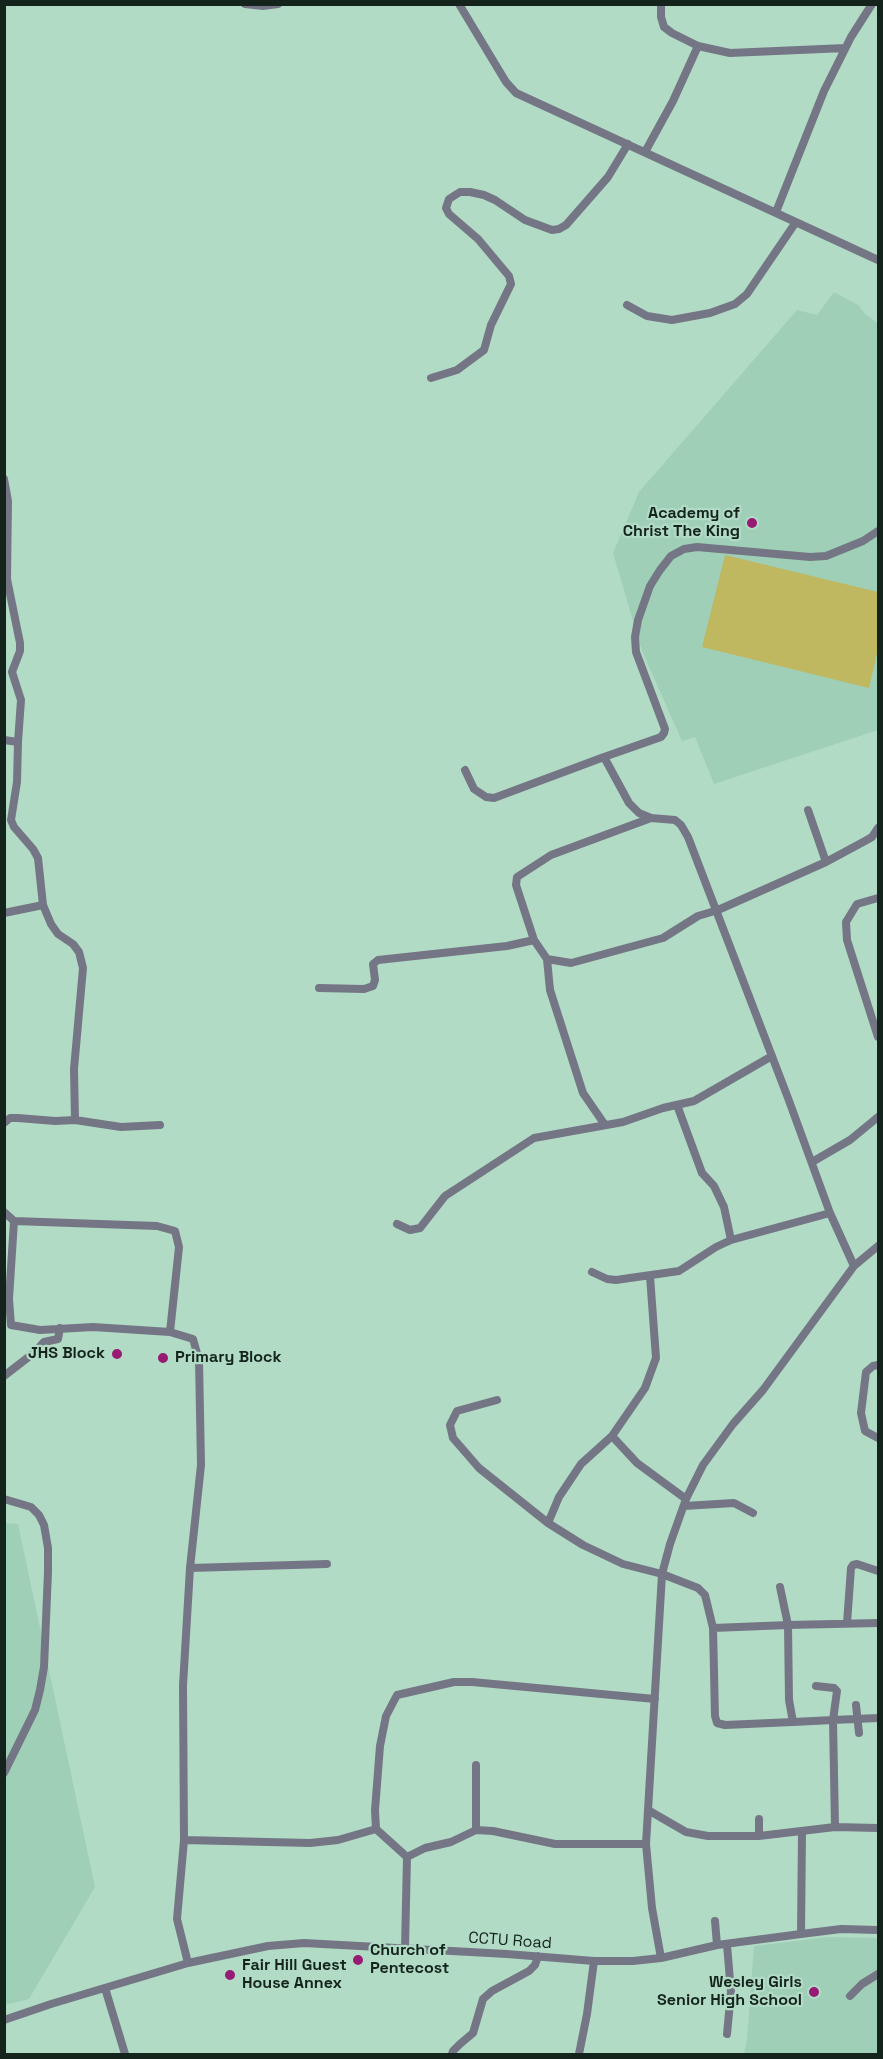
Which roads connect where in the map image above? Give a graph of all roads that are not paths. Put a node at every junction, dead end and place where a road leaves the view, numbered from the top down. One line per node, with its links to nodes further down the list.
1 (245, 4): 2 (street)
2 (278, 4)
3 (459, 4): 8 (street)
4 (662, 4): 6 (street)
5 (872, 4): 7 (street)
6 (698, 46): 7 (street); 9 (street)
7 (845, 48): 10 (street)
8 (628, 144): 9 (street); 14 (street)
9 (645, 152): 10 (street)
10 (776, 212): 11 (street)
11 (796, 222): 12 (street); 13 (street)
12 (878, 257)
13 (627, 305)
14 (431, 378)
15 (4, 479): 18 (street)
16 (879, 531): 19 (street)
17 (4, 740): 18 (street)
18 (18, 742): 23 (street)
19 (604, 757): 20 (street); 22 (street)
20 (465, 770)
21 (808, 810): 25 (street)
22 (651, 818): 28 (street); 30 (street)
23 (8, 820): 27 (street)
24 (879, 828): 25 (street)
25 (826, 862): 28 (street)
26 (879, 898): 33 (street)
27 (43, 905): 29 (street); 37 (street)
28 (717, 910): 31 (street); 34 (street)
29 (4, 913)
30 (534, 940): 31 (street); 32 (street)
31 (547, 959): 40 (street)
32 (319, 988)
33 (879, 1037)
34 (772, 1056): 35 (street); 41 (street)
35 (677, 1105): 40 (street); 46 (street)
36 (879, 1116): 41 (street)
37 (75, 1120): 38 (street); 39 (street)
38 (4, 1123)
39 (160, 1125)
40 (605, 1125): 45 (street)
41 (812, 1162): 43 (street)
42 (4, 1212): 44 (street)
43 (830, 1214): 46 (street); 48 (street)
44 (14, 1221): 51 (street); 53 (street)
45 (396, 1224)
46 (731, 1240): 50 (street)
47 (879, 1246): 48 (street)
48 (854, 1266): 60 (street)
49 (592, 1272): 50 (street)
50 (650, 1276): 57 (street)
51 (8, 1325): 52 (street)
52 (60, 1329): 53 (street); 55 (street)
53 (170, 1332): 64 (street)
54 (879, 1365): 58 (street)
55 (4, 1376)
56 (497, 1400): 62 (street)
57 (612, 1436): 60 (street); 62 (street)
58 (879, 1438)
59 (4, 1499): 81 (street)
60 (685, 1502): 61 (street); 66 (street)
61 (753, 1513)
62 (548, 1523): 66 (street)
63 (327, 1564): 64 (street)
64 (190, 1568): 90 (street)
65 (879, 1571): 68 (street)
66 (662, 1574): 71 (street); 73 (street)
67 (780, 1587): 70 (street)
68 (847, 1623): 69 (street); 70 (street)
69 (879, 1623)
70 (788, 1625): 71 (street); 78 (street)
71 (713, 1628): 78 (street)
72 (816, 1686): 76 (street)
73 (655, 1699): 82 (street); 86 (street)
74 (856, 1705): 77 (street)
75 (879, 1718): 77 (street)
76 (833, 1720): 77 (street); 78 (street); 84 (street)
77 (857, 1720): 79 (street)
78 (793, 1722)
79 (859, 1732)
80 (476, 1765): 87 (street)
81 (4, 1773)
82 (648, 1810): 89 (street); 91 (street)
83 (759, 1819): 89 (street)
84 (835, 1827): 85 (street); 88 (street)
85 (879, 1828)
86 (376, 1829): 90 (street); 92 (street)
87 (476, 1830): 91 (street); 92 (street)
88 (802, 1831): 89 (street); 95 (street)
89 (759, 1836)
90 (184, 1840): 102 (street)
91 (646, 1844): 100 (street)
92 (407, 1857): 98 (street)
93 (715, 1921): 96 (street)
94 (879, 1930): 95 (street, CCTU Road)
95 (801, 1934): 97 (street, CCTU Road)
96 (717, 1945): 97 (street, CCTU Road); 100 (street, CCTU Road)
97 (727, 1945): 107 (street)
98 (405, 1948): 99 (street, CCTU Road); 102 (street, CCTU Road)
99 (538, 1956): 101 (street, CCTU Road); 109 (street)
100 (661, 1958): 101 (street, CCTU Road)
101 (594, 1961): 110 (street)
102 (188, 1963): 104 (street, CCTU Road)
103 (879, 1974): 105 (street)
104 (105, 1988): 106 (street, CCTU Road); 108 (street)
105 (850, 1996)
106 (4, 2020)
107 (727, 2034)
108 (125, 2055)
109 (452, 2055)
110 (579, 2055)

